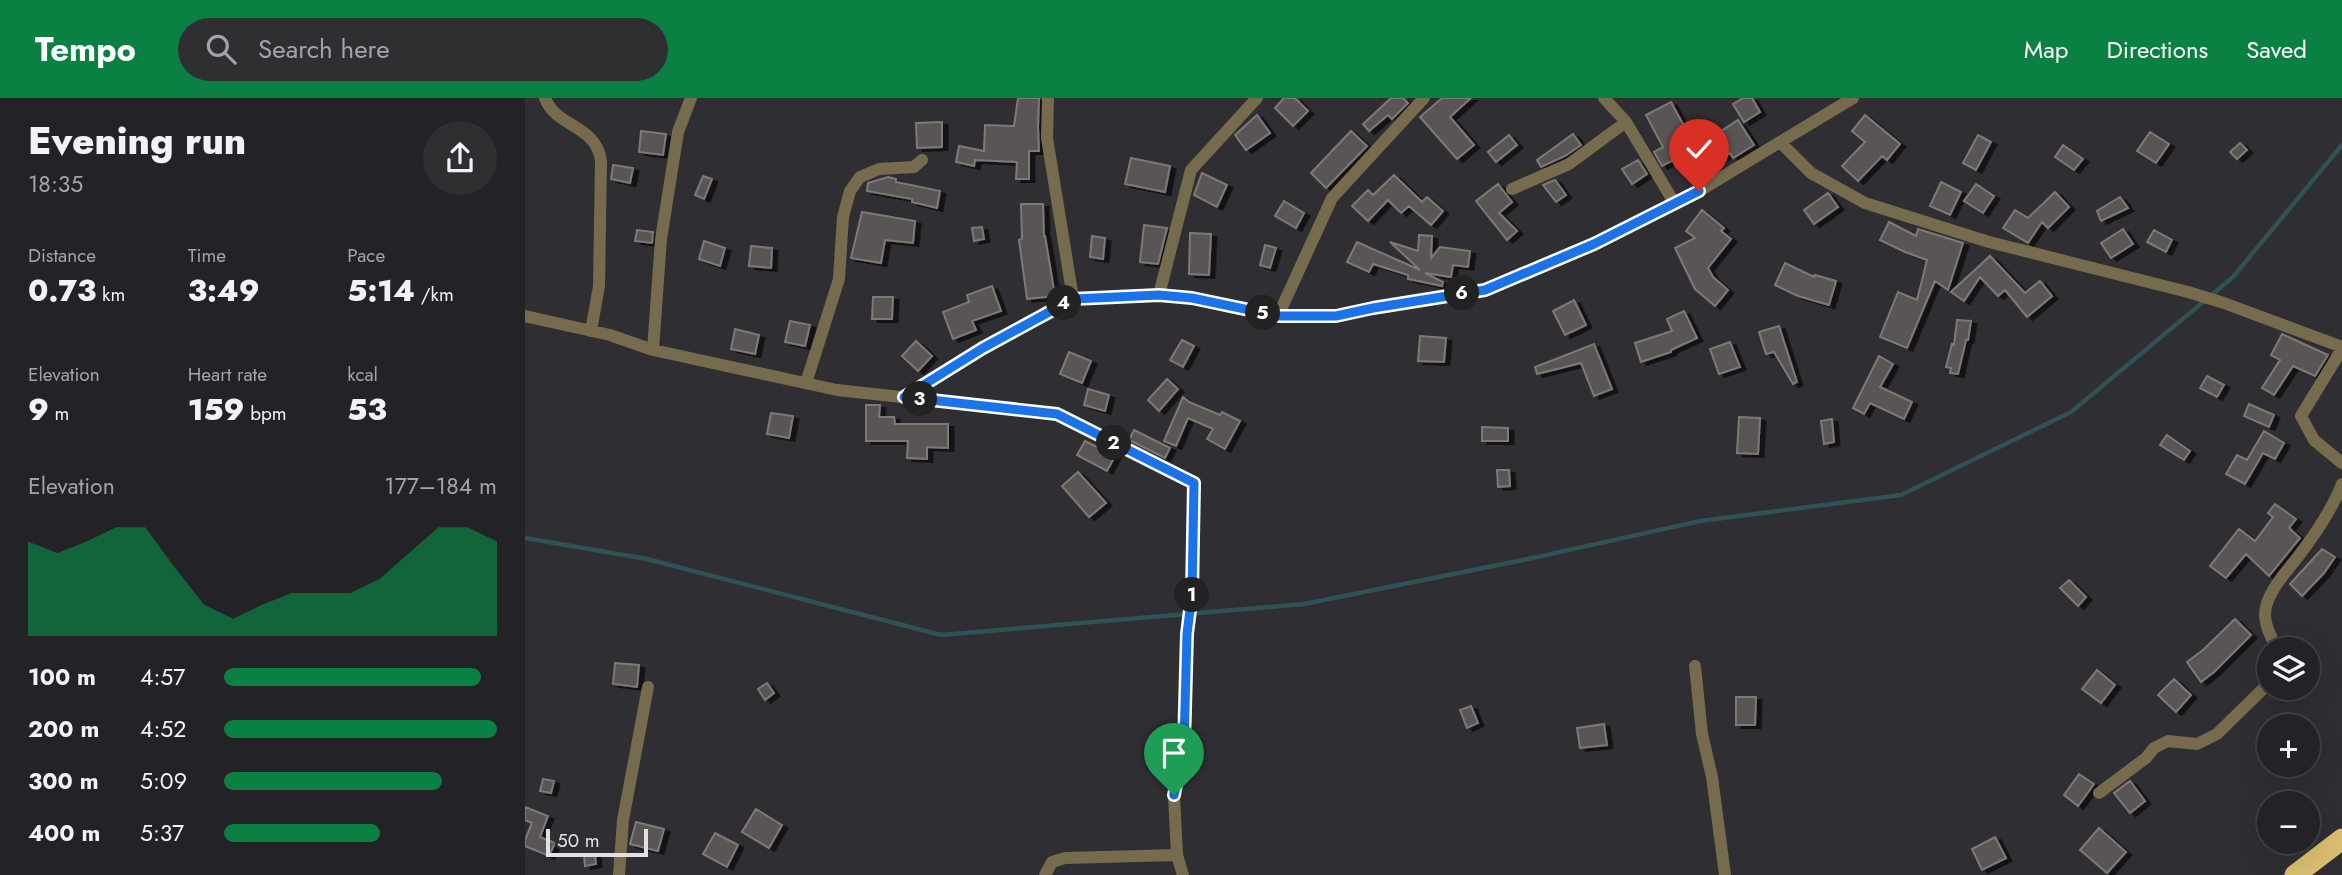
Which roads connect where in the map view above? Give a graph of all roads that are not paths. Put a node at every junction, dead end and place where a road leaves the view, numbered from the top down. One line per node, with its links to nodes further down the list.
1 (545, 98): 17 (street)
2 (691, 98): 19 (street)
3 (1048, 98): 14 (street)
4 (1257, 98): 13 (street)
5 (1605, 98): 8 (street)
6 (1853, 98): 9 (street)
7 (1421, 99): 16 (street)
8 (1626, 122): 11 (street); 12 (street)
9 (1780, 142): 12 (street); 18 (street)
10 (922, 160): 20 (street)
11 (1511, 190)
12 (1675, 204): 16 (street)
13 (1159, 295): 14 (street); 16 (street)
14 (1073, 299): 21 (street)
15 (525, 316): 17 (street)
16 (1278, 316)
17 (591, 331): 19 (street)
18 (2342, 348): 22 (street)
19 (653, 350): 20 (street)
20 (806, 383): 21 (street)
21 (904, 397): 30 (street)
22 (2342, 463)
23 (2342, 484): 24 (street)
24 (2271, 637)
25 (1695, 666): 34 (street)
26 (648, 687): 31 (street)
27 (2257, 695): 28 (street)
28 (2099, 793)
29 (2342, 839): 35 (highway)
30 (1177, 855): 32 (street); 33 (street)
31 (619, 875)
32 (1045, 875)
33 (1183, 875)
34 (1725, 875)
35 (2295, 875)

